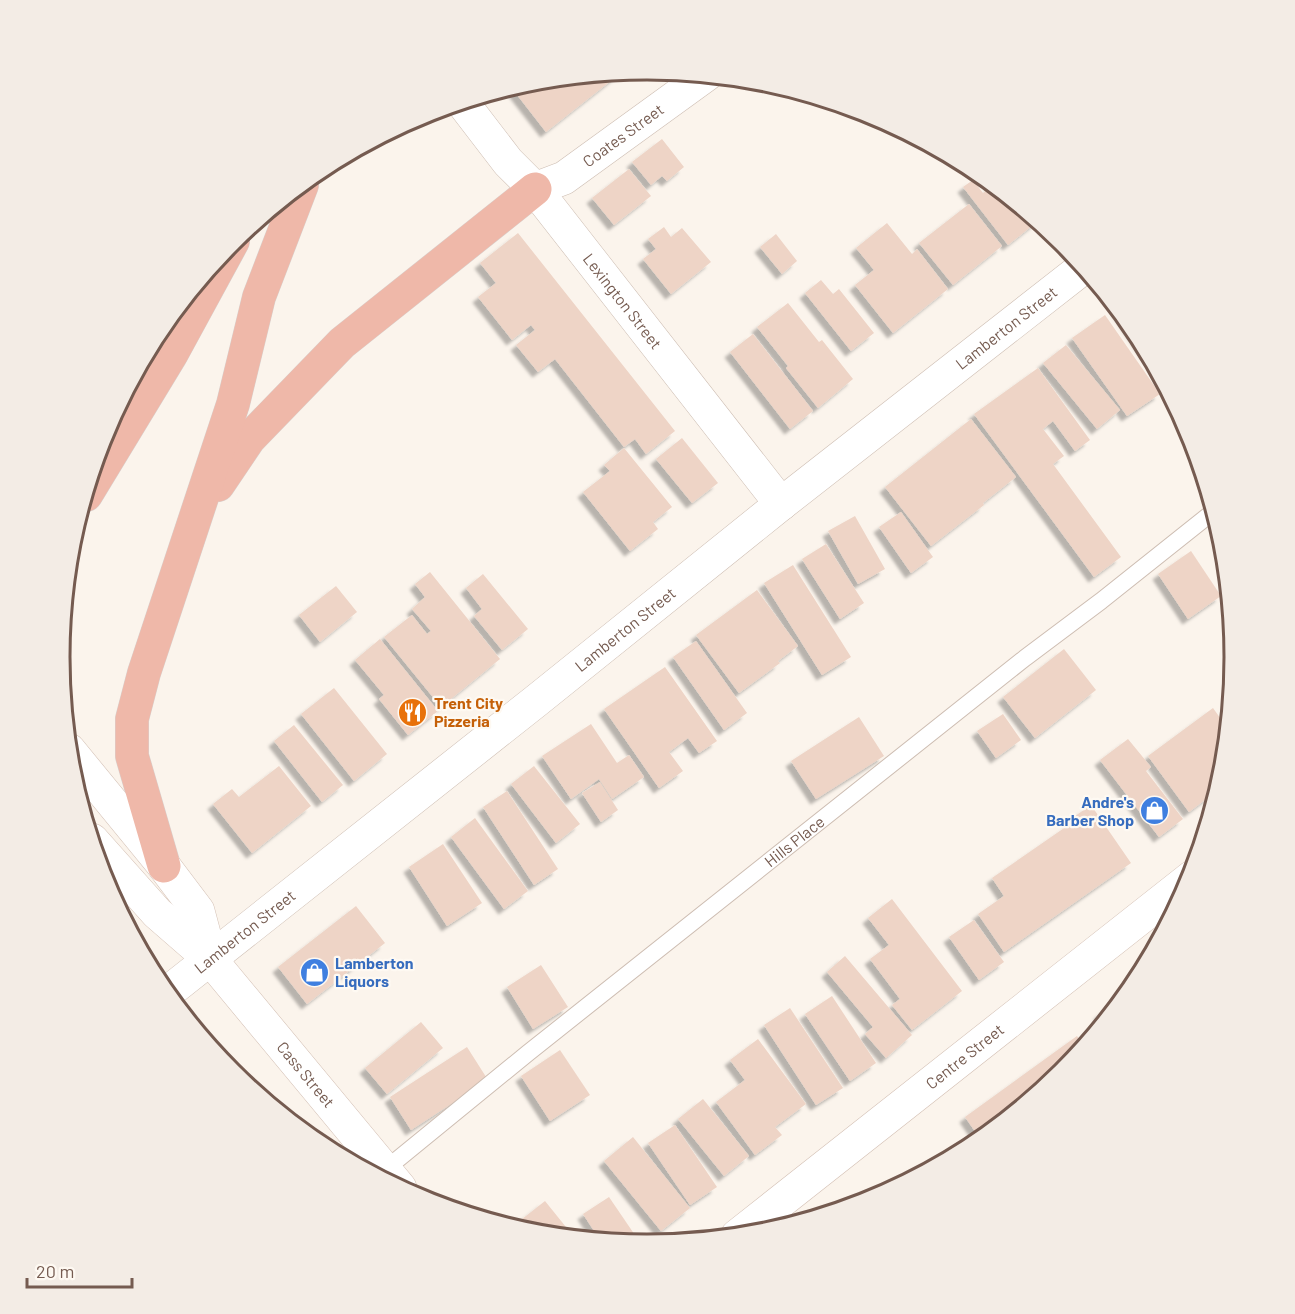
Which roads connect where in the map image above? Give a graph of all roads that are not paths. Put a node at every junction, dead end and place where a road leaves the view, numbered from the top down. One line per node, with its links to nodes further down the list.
1 (696, 82): 3 (street, Coates Street)
2 (468, 109): 3 (street, Lexington Street)
3 (535, 189): 8 (street, Lexington Street); 10 (highway)
4 (296, 199): 10 (highway)
5 (1077, 272): 8 (street, Lamberton Street)
6 (212, 279): 7 (highway)
7 (103, 468)
8 (781, 504): 15 (street, Lamberton Street)
9 (1207, 517): 18 (lane, Hills Place)
10 (193, 525): 13 (highway)
11 (81, 765): 13 (street, Cass Street)
12 (106, 856): 15 (street, Cass Street)
13 (164, 866): 15 (street, Cass Street)
14 (1175, 890): 19 (street, Centre Street)
15 (211, 960): 16 (street, Lamberton Street); 17 (street, Cass Street)
16 (175, 987)
17 (380, 1168)
18 (392, 1174)
19 (752, 1224)

